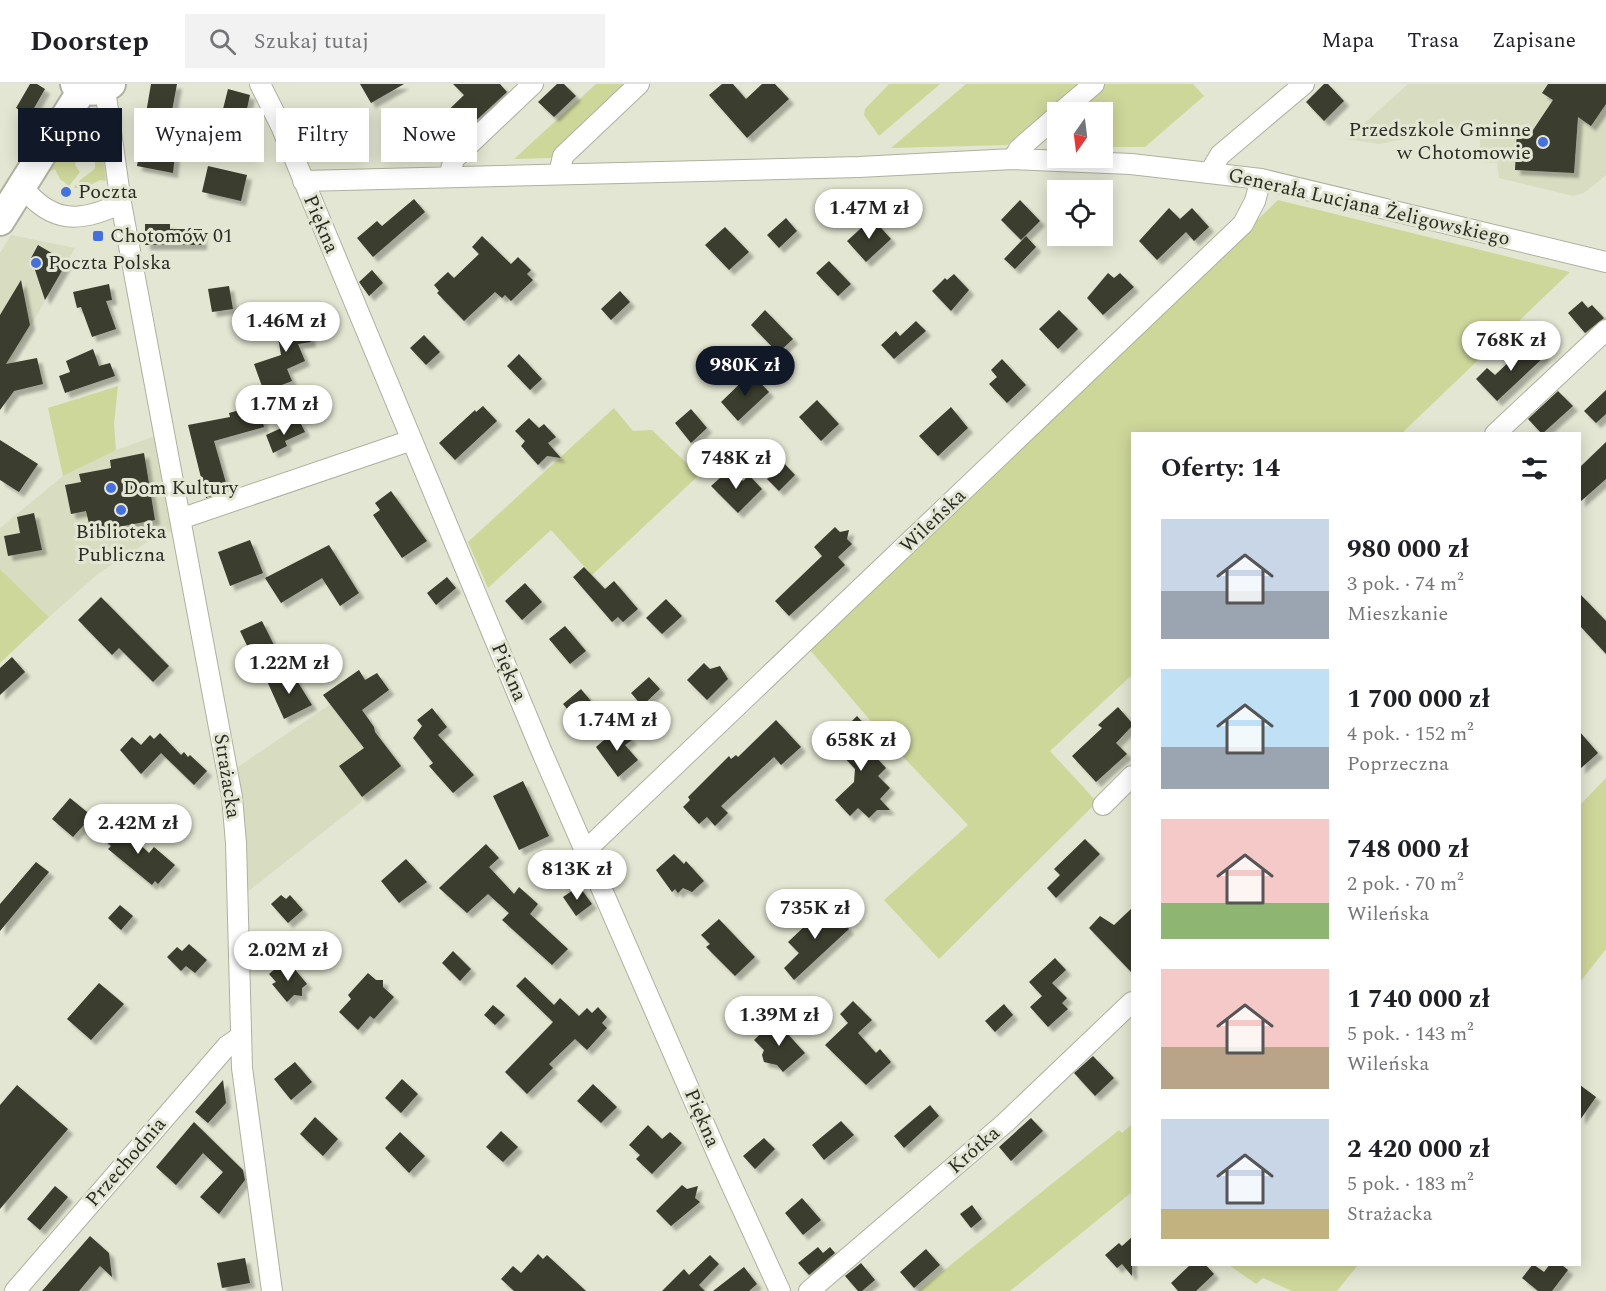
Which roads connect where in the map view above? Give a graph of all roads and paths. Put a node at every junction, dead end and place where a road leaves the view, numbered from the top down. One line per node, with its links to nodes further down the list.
1 (260, 84): 14 (street, Piękna)
2 (533, 84): 12 (street)
3 (639, 84): 11 (street)
4 (1094, 84): 7 (street)
5 (1304, 84): 10 (street)
6 (93, 87): 15 (street); 16 (street, Strażacka)
7 (1073, 102)
8 (1047, 125): 9 (street)
9 (1013, 159): 10 (street, Generała Lucjana Żeligowskiego); 11 (street, Generała Lucjana Żeligowskiego)
10 (1210, 172): 13 (street, Generała Lucjana Żeligowskiego)
11 (559, 174): 12 (street, Generała Lucjana Żeligowskiego)
12 (449, 176): 14 (street, Generała Lucjana Żeligowskiego)
13 (1261, 179): 18 (street, Generała Lucjana Żeligowskiego); 25 (street, Wileńska)
14 (303, 181): 21 (street, Piękna)
15 (22, 186): 16 (street); 17 (street)
16 (121, 203): 22 (street, Strażacka)
17 (0, 221)
18 (1606, 262)
19 (1606, 330): 20 (street)
20 (1497, 432)
21 (412, 440): 22 (street); 25 (street, Piękna)
22 (180, 519): 27 (street, Strażacka)
23 (1131, 777): 24 (street)
24 (1103, 805)
25 (586, 850): 30 (street, Piękna)
26 (1131, 1003): 31 (street, Krótka)
27 (240, 1037): 28 (street, Przechodnia); 29 (street, Strażacka)
28 (15, 1291)
29 (272, 1291)
30 (780, 1291)
31 (809, 1291)

